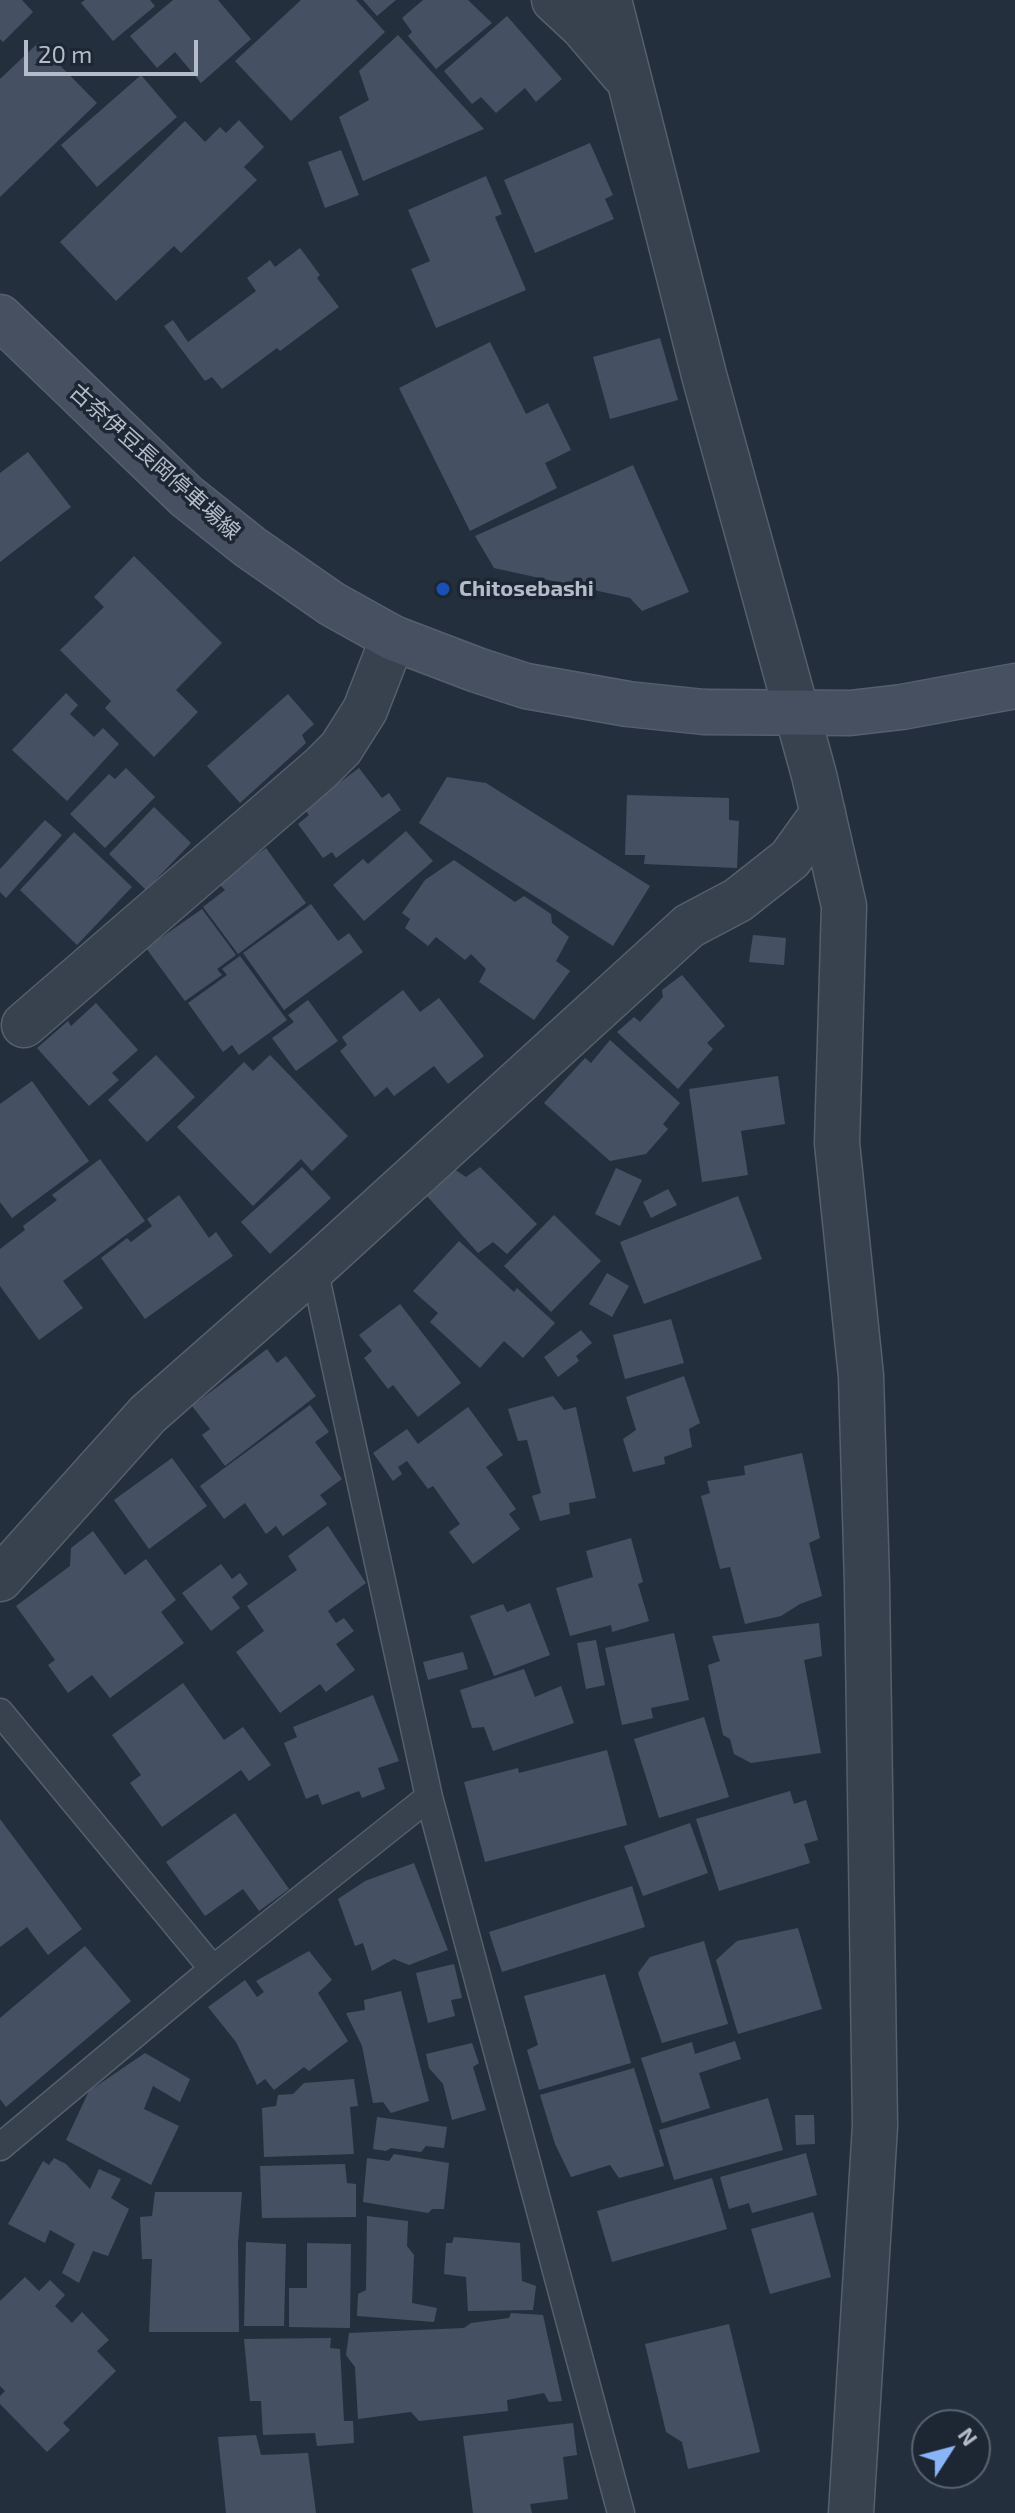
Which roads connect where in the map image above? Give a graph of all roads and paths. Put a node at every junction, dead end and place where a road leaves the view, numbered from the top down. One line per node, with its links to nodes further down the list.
1 (554, 0): 3 (street)
2 (609, 0): 3 (street)
3 (628, 79): 7 (street)
4 (0, 317): 5 (main road, 古奈伊豆長岡停車場線)
5 (393, 638): 7 (main road, 古奈伊豆長岡停車場線); 9 (street)
6 (1015, 686): 7 (main road, 古奈伊豆長岡停車場線)
7 (797, 711): 8 (street)
8 (823, 813): 10 (street); 17 (street)
9 (24, 1025)
10 (314, 1268): 11 (street); 13 (lane)
11 (0, 1579)
12 (0, 1712): 14 (lane)
13 (429, 1797): 14 (lane); 16 (lane)
14 (213, 1969): 15 (lane)
15 (0, 2147)
16 (621, 2513)
17 (851, 2513)

